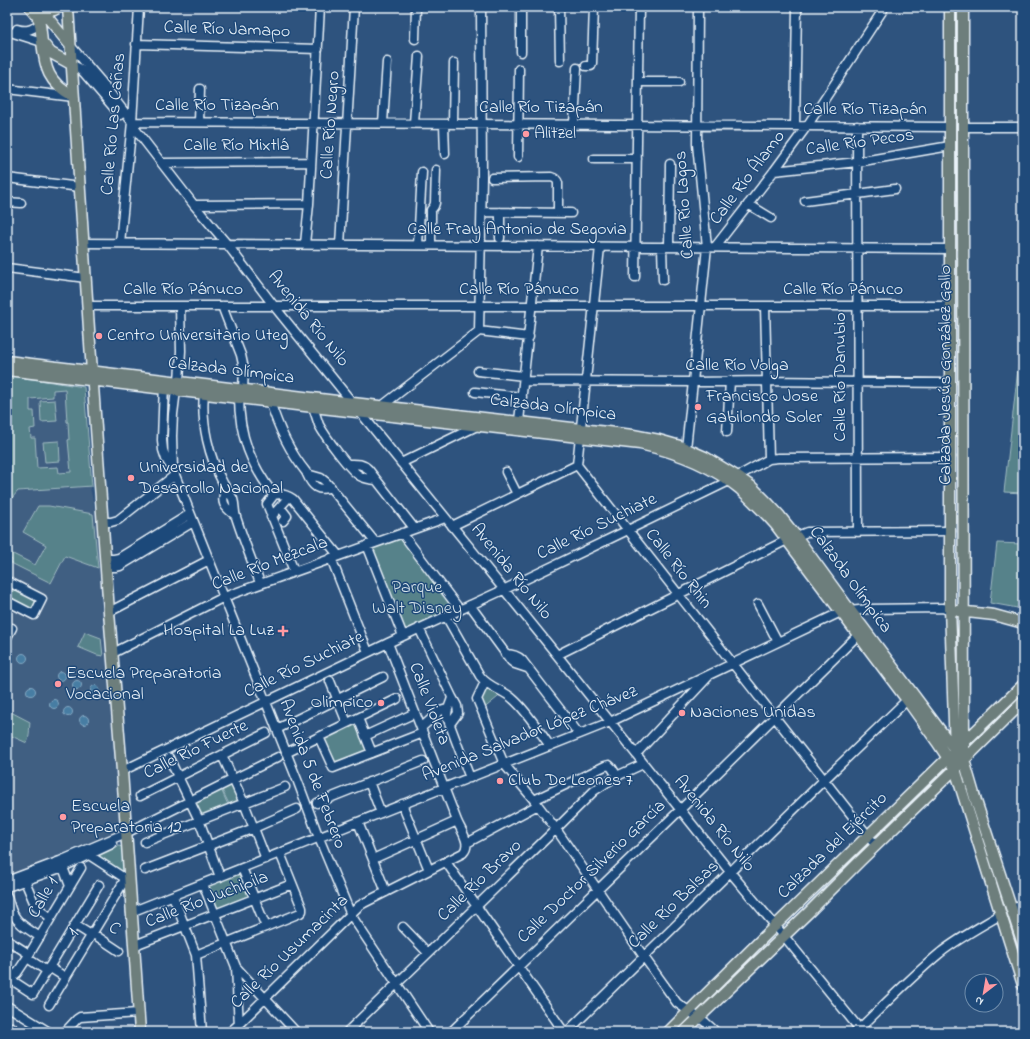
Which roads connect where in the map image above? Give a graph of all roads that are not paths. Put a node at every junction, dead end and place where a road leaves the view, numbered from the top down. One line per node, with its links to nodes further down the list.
1 (30, 7): 19 (main road)
2 (60, 7): 18 (main road)
3 (68, 7): 25 (main road)
4 (139, 7): 24 (street, Calle Río Las Cañas)
5 (320, 7): 26 (street)
6 (354, 7): 43 (street, Calle Río Negro)
7 (416, 7): 22 (street)
8 (481, 7): 48 (street)
9 (521, 7): 27 (street)
10 (559, 7): 29 (street)
11 (594, 7): 33 (street)
12 (639, 7): 36 (street)
13 (698, 7): 52 (street, Calle Río Lagos)
14 (797, 7): 54 (street)
15 (883, 7): 55 (street, Calle Río Álamo)
16 (950, 7): 57 (main road, Calzada Jesús González Gallo)
17 (963, 7): 58 (main road, Calzada Jesús González Gallo)
18 (42, 10): 25 (main road, Avenida Río Nilo)
19 (40, 24): 20 (street); 23 (main road)
20 (7, 26)
21 (7, 31): 23 (street)
22 (415, 39)
23 (42, 42): 32 (main road, Avenida Río Nilo); 40 (main road)
24 (136, 44): 26 (street, Calle Río Jamapo); 53 (street, Calle Río Las Cañas)
25 (70, 45): 32 (main road); 53 (street, Avenida Río Nilo)
26 (318, 49): 42 (street)
27 (521, 52)
28 (419, 56): 45 (street)
29 (560, 61)
30 (387, 62): 44 (street)
31 (454, 63): 47 (street)
32 (71, 64): 40 (main road); 53 (street, Avenida Río Nilo)
33 (586, 66)
34 (577, 68): 50 (street)
35 (519, 69): 49 (street)
36 (638, 82): 37 (street); 51 (street)
37 (679, 82)
38 (7, 89): 40 (street)
39 (200, 89): 41 (street)
40 (74, 97): 74 (main road)
41 (199, 122): 42 (street, Calle Río Tizapán); 53 (street, Calle Río Tizapán)
42 (312, 123): 43 (street, Calle Río Tizapán); 66 (street)
43 (348, 123): 44 (street, Calle Río Tizapán); 94 (street, Calle Río Negro)
44 (383, 123): 45 (street, Calle Río Tizapán)
45 (414, 123): 46 (street, Calle Río Tizapán)
46 (444, 124): 47 (street, Calle Río Tizapán); 61 (street)
47 (454, 124): 48 (street, Calle Río Tizapán)
48 (483, 124): 49 (street, Calle Río Tizapán); 83 (street)
49 (519, 124): 50 (street, Calle Río Tizapán); 62 (street)
50 (574, 124): 51 (street, Calle Río Tizapán)
51 (638, 125): 52 (street, Calle Río Tizapán); 63 (street)
52 (697, 125): 54 (street, Calle Río Tizapán); 102 (street, Calle Río Lagos)
53 (133, 126): 65 (street, Avenida Río Nilo); 91 (street, Calle Río Las Cañas)
54 (795, 126): 55 (street, Calle Río Tizapán)
55 (807, 126): 56 (street, Calle Río Tizapán); 70 (street, Calle Río Álamo)
56 (857, 126): 57 (street, Calle Río Tizapán); 67 (street, Calle Río Danubio)
57 (950, 127): 60 (main road, Calzada Jesús González Gallo)
58 (963, 127): 59 (street); 87 (main road, Calzada Jesús González Gallo)
59 (1023, 127)
60 (950, 146): 67 (street, Calle Río Pecos); 103 (main road, Calzada Jesús González Gallo)
61 (445, 154)
62 (518, 157)
63 (637, 159): 64 (street); 100 (street)
64 (594, 160)
65 (162, 162): 66 (street, Calle Río Mixtlá); 82 (street, Avenida Río Nilo)
66 (311, 162): 80 (street)
67 (857, 162): 70 (street, Calle Río Pecos); 76 (street, Calle Río Danubio)
68 (670, 164): 101 (street)
69 (436, 170): 96 (street)
70 (774, 171): 81 (street, Calle Río Álamo)
71 (422, 172): 95 (street)
72 (7, 178): 74 (street)
73 (492, 178): 85 (street)
74 (80, 187): 90 (main road)
75 (894, 189): 76 (street)
76 (857, 194): 77 (street); 104 (street, Calle Río Danubio)
77 (805, 201)
78 (7, 202): 79 (street)
79 (21, 204)
80 (309, 204): 82 (street); 93 (street)
81 (748, 204): 88 (street); 102 (street, Calle Río Álamo)
82 (194, 205): 92 (street, Avenida Río Nilo)
83 (482, 212): 84 (street); 97 (street)
84 (500, 212): 85 (street); 89 (street)
85 (558, 212): 86 (street)
86 (571, 213)
87 (963, 217): 103 (main road); 188 (main road, Calzada Jesús González Gallo)
88 (771, 218)
89 (500, 238)
90 (83, 243): 91 (street, Calle Fray Antonio de Segovia); 107 (main road)
91 (120, 243): 92 (street, Calle Fray Antonio de Segovia)
92 (227, 244): 93 (street, Calle Fray Antonio de Segovia); 112 (street, Avenida Río Nilo)
93 (306, 244): 94 (street, Calle Fray Antonio de Segovia)
94 (340, 245): 95 (street, Calle Fray Antonio de Segovia)
95 (418, 245): 96 (street, Calle Fray Antonio de Segovia)
96 (431, 245): 97 (street, Calle Fray Antonio de Segovia)
97 (481, 246): 98 (street, Calle Fray Antonio de Segovia); 113 (street)
98 (538, 246): 99 (street, Calle Fray Antonio de Segovia); 114 (street)
99 (600, 247): 100 (street, Calle Fray Antonio de Segovia); 115 (street)
100 (636, 247): 101 (street, Calle Fray Antonio de Segovia); 106 (street)
101 (665, 247): 102 (street, Calle Fray Antonio de Segovia); 108 (street)
102 (711, 248): 104 (street, Calle Fray Antonio de Segovia); 116 (street, Calle Río Lagos)
103 (950, 248): 104 (street, Calle Fray Antonio de Segovia); 119 (main road, Calzada Jesús González Gallo)
104 (857, 249): 118 (street, Calle Río Danubio)
105 (7, 268): 107 (street)
106 (635, 277)
107 (86, 278): 109 (main road)
108 (663, 280)
109 (88, 306): 110 (street, Calle Río Pánuco); 125 (main road)
110 (180, 306): 111 (street, Calle Río Pánuco); 134 (street, Avenida 5 de Febrero)
111 (222, 306): 112 (street, Calle Río Pánuco); 136 (street)
112 (274, 306): 113 (street, Calle Río Pánuco); 140 (street, Avenida Río Nilo)
113 (479, 306): 114 (street, Calle Río Pánuco); 120 (street)
114 (532, 306): 115 (street, Calle Río Pánuco); 121 (street)
115 (594, 306): 116 (street, Calle Río Pánuco); 127 (street)
116 (700, 306): 117 (street, Calle Río Pánuco); 129 (street, Calle Río Lagos)
117 (765, 306): 118 (street, Calle Río Pánuco); 128 (street)
118 (857, 306): 119 (street, Calle Río Pánuco); 131 (street, Calle Río Danubio)
119 (951, 306): 132 (main road, Calzada Jesús González Gallo)
120 (479, 331): 121 (street); 141 (street)
121 (529, 338): 126 (street)
122 (7, 360): 125 (main road, Calzada Olímpica)
123 (7, 370): 125 (main road, Calzada Olímpica)
124 (478, 371): 126 (street, Calle Río Volga)
125 (93, 375): 133 (main road, Calzada Olímpica); 165 (main road)
126 (524, 379): 127 (street, Calle Río Volga); 138 (street)
127 (586, 381): 129 (street, Calle Río Volga); 147 (street)
128 (766, 381): 130 (street, Calle Río Volga); 131 (street, Calle Río Volga); 151 (street)
129 (693, 382): 130 (street, Calle Río Volga); 148 (street, Calle Río Lagos)
130 (730, 382): 146 (street)
131 (857, 382): 132 (street, Calle Río Volga); 149 (street, Calle Río Danubio)
132 (951, 383): 150 (main road, Calzada Jesús González Gallo)
133 (164, 384): 134 (main road, Calzada Olímpica); 155 (street, Avenida 5 de Febrero)
134 (178, 386): 136 (main road, Calzada Olímpica); 137 (main road, Calzada Olímpica); 155 (street, Avenida 5 de Febrero)
135 (475, 392): 138 (street)
136 (241, 393): 137 (main road, Calzada Olímpica); 139 (main road, Calzada Olímpica); 140 (main road, Calzada Olímpica); 158 (street)
137 (204, 394): 180 (street)
138 (522, 397): 144 (street)
139 (270, 401): 142 (main road, Calzada Olímpica); 173 (street)
140 (354, 403): 141 (main road, Calzada Olímpica); 143 (street, Avenida Río Nilo)
141 (382, 406): 144 (main road, Calzada Olímpica)
142 (313, 407): 143 (main road, Calzada Olímpica); 167 (street)
143 (360, 412): 145 (main road, Calzada Olímpica); 152 (street, Avenida Río Nilo)
144 (519, 421): 147 (main road, Calzada Olímpica)
145 (478, 426): 147 (main road, Calzada Olímpica); 152 (street)
146 (727, 432)
147 (581, 433): 148 (main road, Calzada Olímpica); 153 (street); 156 (main road, Calzada Olímpica)
148 (686, 449): 156 (main road, Calzada Olímpica)
149 (857, 457): 150 (street, Calle Río Suchiate); 151 (street, Calle Río Suchiate); 171 (street, Calle Río Danubio)
150 (951, 457): 169 (main road, Calzada Jesús González Gallo)
151 (769, 459): 156 (street, Calle Río Suchiate)
152 (401, 463): 163 (street, Avenida Río Nilo)
153 (577, 465): 157 (street); 168 (street, Calle Río Rhin)
154 (506, 472): 157 (street)
155 (174, 473): 162 (street, Avenida 5 de Febrero); 165 (street)
156 (734, 479): 168 (street, Calle Río Suchiate); 172 (main road, Calzada Olímpica)
157 (517, 494): 166 (street)
158 (274, 495): 159 (street); 161 (street)
159 (289, 497): 160 (street); 175 (street)
160 (280, 508): 161 (street); 164 (street)
161 (271, 517): 178 (street)
162 (192, 518): 176 (street, Avenida 5 de Febrero); 177 (street)
163 (445, 518): 166 (street, Avenida Río Nilo); 167 (street, Calle Río Mezcala)
164 (283, 521)
165 (103, 522): 177 (main road)
166 (452, 526): 181 (street, Avenida Río Nilo)
167 (414, 528): 170 (street, Calle Río Mezcala)
168 (628, 530): 181 (street, Calle Río Suchiate); 182 (street, Calle Río Rhin)
169 (951, 531): 171 (street); 187 (main road, Calzada Jesús González Gallo)
170 (402, 532): 173 (street, Calle Río Mezcala); 189 (street)
171 (858, 532): 172 (street)
172 (792, 538): 182 (street); 190 (main road, Calzada Olímpica)
173 (375, 542): 174 (street, Calle Río Mezcala)
174 (367, 545): 175 (street, Calle Río Mezcala); 198 (street)
175 (335, 557): 178 (street, Calle Río Mezcala); 202 (street)
176 (209, 560): 183 (street, Avenida 5 de Febrero); 191 (street)
177 (106, 563): 191 (main road)
178 (294, 571): 180 (street, Calle Río Mezcala)
179 (7, 582): 184 (street)
180 (260, 583): 183 (street, Calle Río Mezcala)
181 (503, 590): 186 (street, Calle Río Suchiate); 204 (street, Avenida Río Nilo)
182 (678, 595): 204 (street); 205 (street, Calle Río Rhin)
183 (224, 597): 203 (street, Calle Río Mezcala); 215 (street, Avenida 5 de Febrero)
184 (7, 601)
185 (758, 604): 200 (street)
186 (470, 605): 189 (street, Calle Río Suchiate); 227 (street)
187 (948, 608): 188 (main road, Avenida Salvador López Chávez); 190 (street, Avenida Salvador López Chávez); 232 (main road, Calzada Jesús González Gallo)
188 (964, 608): 193 (main road, Avenida Salvador López Chávez); 194 (main road, Avenida Salvador López Chávez); 230 (main road, Calzada Jesús González Gallo)
189 (460, 610): 192 (street, Calle Río Suchiate)
190 (845, 611): 197 (main road, Calzada Olímpica); 200 (street, Avenida Salvador López Chávez); 232 (main road, Calzada Olímpica)
191 (109, 612): 203 (main road)
192 (446, 616): 196 (street, Calle Río Suchiate); 209 (street)
193 (1023, 616)
194 (1023, 623)
195 (12, 628): 199 (street)
196 (419, 628): 198 (street, Calle Río Suchiate); 211 (street)
197 (858, 635): 214 (main road, Calzada Olímpica); 219 (street, Calle Doctor Silverio García)
198 (403, 636): 201 (street, Calle Río Suchiate)
199 (7, 637)
200 (778, 642): 205 (street, Avenida Salvador López Chávez)
201 (388, 643): 202 (street, Calle Río Suchiate); 218 (street, Calle Violeta)
202 (368, 652): 215 (street, Calle Río Suchiate)
203 (112, 653): 245 (main road)
204 (556, 655): 221 (street, Avenida Río Nilo)
205 (732, 664): 206 (street, Avenida Salvador López Chávez); 219 (street, Calle Río Rhin)
206 (711, 674): 221 (street, Avenida Salvador López Chávez); 235 (street)
207 (383, 677): 212 (street, Calle Río Fuerte)
208 (330, 681): 212 (street)
209 (485, 682): 231 (street); 242 (street)
210 (1023, 685): 230 (main road, Calzada del Ejército)
211 (452, 697): 217 (street); 223 (street)
212 (337, 699): 222 (street); 224 (street, Calle Río Fuerte)
213 (397, 699): 220 (street)
214 (907, 700): 239 (main road, Calzada Olímpica); 251 (street, Calle Río Balsas)
215 (266, 702): 224 (street, Avenida 5 de Febrero); 245 (street, Calle Río Suchiate)
216 (1023, 702): 240 (main road, Calzada del Ejército)
217 (448, 709): 223 (street); 225 (street)
218 (415, 713): 225 (street, Calle Violeta); 228 (street)
219 (774, 717): 251 (street, Calle Río Rhin); 264 (street, Calle Doctor Silverio García)
220 (358, 718): 222 (street); 228 (street)
221 (610, 722): 227 (street, Avenida Salvador López Chávez); 235 (street, Avenida Río Nilo)
222 (347, 724): 229 (street)
223 (450, 724): 248 (street)
224 (277, 729): 233 (street, Avenida 5 de Febrero)
225 (422, 731): 234 (street); 255 (street, Calle Violeta)
226 (266, 733): 236 (street, Calle Río Fuerte)
227 (579, 734): 231 (street, Avenida Salvador López Chávez)
228 (365, 736): 234 (street)
229 (319, 737): 233 (street); 234 (street)
230 (964, 742): 232 (main road, Calzada del Ejército); 240 (main road, Calzada Jesús González Gallo)
231 (550, 746): 242 (street, Avenida Salvador López Chávez)
232 (955, 750): 239 (main road, Calzada del Ejército); 240 (main road, Calzada Olímpica); 244 (main road, Calzada Jesús González Gallo)
233 (286, 752): 273 (street, Avenida 5 de Febrero)
234 (372, 753)
235 (636, 754): 243 (street, Avenida Río Nilo)
236 (222, 755): 246 (street, Calle Río Fuerte); 250 (street)
237 (278, 757): 250 (street)
238 (169, 758): 246 (street)
239 (948, 758): 244 (main road, Calzada Olímpica); 272 (main road, Calzada del Ejército)
240 (964, 760): 244 (main road, Calzada del Ejército); 256 (main road)
241 (423, 761): 253 (street)
242 (504, 764): 248 (street, Avenida Salvador López Chávez); 261 (street)
243 (643, 764): 247 (street, Calle Río Bravo); 264 (street, Avenida Río Nilo)
244 (955, 769): 249 (main road, Calzada del Ejército); 252 (main road)
245 (122, 770): 271 (main road)
246 (178, 776): 257 (street, Calle Río Fuerte); 258 (street)
247 (617, 776): 261 (street, Calle Río Usumacinta); 270 (street, Calle Río Bravo)
248 (470, 778): 255 (street, Avenida Salvador López Chávez)
249 (946, 778): 252 (main road); 278 (main road, Calzada del Ejército)
250 (233, 779): 258 (street); 260 (street)
251 (824, 780): 272 (street, Calle Río Rhin); 289 (street, Calle Río Balsas)
252 (958, 780): 256 (main road); 310 (main road)
253 (369, 782): 259 (street); 265 (street)
254 (285, 786): 260 (street)
255 (444, 788): 262 (street, Avenida Salvador López Chávez); 267 (street, Calle Violeta)
256 (973, 790): 306 (main road)
257 (140, 796)
258 (190, 800): 266 (street); 271 (street)
259 (317, 802)
260 (244, 803): 266 (street); 269 (street)
261 (536, 803): 270 (street); 276 (street, Calle Río Usumacinta)
262 (402, 804): 265 (street, Avenida Salvador López Chávez); 274 (street)
263 (297, 809): 269 (street)
264 (680, 810): 289 (street, Avenida Río Nilo); 299 (street, Calle Doctor Silverio García)
265 (381, 813): 268 (street, Avenida Salvador López Chávez)
266 (199, 820): 275 (street); 277 (street)
267 (457, 821): 274 (street); 276 (street, Calle Violeta)
268 (358, 822): 273 (street, Avenida Salvador López Chávez); 282 (street)
269 (254, 828): 277 (street); 281 (street)
270 (556, 829): 299 (street); 305 (street, Calle Río Bravo)
271 (126, 835): 279 (street); 291 (main road)
272 (868, 836): 278 (street, Calle Río Rhin); 314 (main road, Calzada del Ejército)
273 (319, 838): 280 (street, Avenida Salvador López Chávez); 309 (street, Avenida 5 de Febrero)
274 (416, 840): 282 (street); 288 (street)
275 (145, 842)
276 (467, 843): 283 (street, Calle Río Usumacinta)
277 (209, 845): 287 (street); 290 (street)
278 (876, 846): 318 (main road, Calzada del Ejército)
279 (88, 852): 284 (street); 291 (street)
280 (280, 853): 281 (street, Avenida Salvador López Chávez); 295 (street)
281 (266, 858): 286 (street, Avenida Salvador López Chávez)
282 (373, 859): 300 (street)
283 (446, 862): 288 (street, Calle Río Usumacinta); 305 (street)
284 (62, 864): 292 (street); 293 (street); 297 (street)
285 (81, 868): 297 (street, Calle 1)
286 (242, 868): 290 (street, Avenida Salvador López Chávez); 303 (street)
287 (145, 870)
288 (428, 870): 300 (street, Calle Río Usumacinta)
289 (731, 873): 314 (street, Avenida Río Nilo); 328 (street, Calle Río Balsas)
290 (220, 877): 294 (street, Avenida Salvador López Chávez)
291 (127, 880): 307 (main road); 317 (street, 1)
292 (7, 881)
293 (25, 881): 298 (street); 311 (street)
294 (202, 884): 302 (street, Avenida Salvador López Chávez); 308 (street)
295 (292, 884): 303 (street, Calle Río Juchipila); 315 (street)
296 (99, 885): 312 (street)
297 (70, 886): 311 (street, Calle 1)
298 (7, 888)
299 (597, 889): 328 (street); 329 (street, Calle Doctor Silverio García)
300 (386, 892): 309 (street, Calle Río Usumacinta)
301 (7, 896): 319 (street)
302 (173, 896): 307 (street, Avenida Salvador López Chávez); 313 (street)
303 (254, 899): 308 (street, Calle Río Juchipila); 315 (street)
304 (1023, 905): 306 (street)
305 (476, 906): 325 (street, Calle Río Bravo); 329 (street)
306 (1011, 909): 322 (main road)
307 (132, 912): 323 (main road)
308 (215, 914): 313 (street, Calle Río Juchipila); 321 (street)
309 (351, 915): 334 (street, Avenida 5 de Febrero); 336 (street, Calle Río Usumacinta)
310 (1000, 915): 335 (main road); 344 (street)
311 (51, 918): 319 (street, Calle 1)
312 (75, 925): 317 (street, C); 331 (street)
313 (185, 926): 323 (street, Calle Río Juchipila); 326 (street)
314 (775, 926): 318 (street, Avenida Río Nilo); 339 (main road, Calzada del Ejército)
315 (266, 927): 321 (street)
316 (403, 927): 325 (street)
317 (92, 934): 324 (street, C); 332 (street, 1)
318 (784, 936): 341 (main road, Calzada del Ejército); 344 (street, Avenida Río Nilo)
319 (40, 937): 327 (street, Calle 1)
320 (7, 940): 327 (street)
321 (226, 943): 326 (street); 330 (street)
322 (1023, 944)
323 (134, 947): 340 (main road)
324 (120, 951)
325 (428, 953): 334 (street, Calle Río Bravo)
326 (196, 955): 348 (street)
327 (28, 956): 331 (street); 333 (street, Calle 1)
328 (644, 957): 339 (street); 354 (street, Calle Río Balsas)
329 (518, 966): 352 (street, Calle Doctor Silverio García); 353 (street)
330 (236, 967): 336 (street); 342 (street)
331 (48, 969): 332 (street); 333 (street)
332 (66, 977): 337 (street, 1)
333 (8, 980)
334 (397, 984): 350 (street, Calle Río Bravo); 351 (street, Avenida 5 de Febrero)
335 (1023, 985)
336 (265, 999): 342 (street, Calle Río Usumacinta); 343 (street)
337 (49, 1005)
338 (7, 1006): 345 (street)
339 (689, 1012): 341 (street); 355 (main road, Calzada del Ejército)
340 (138, 1013): 346 (street); 347 (main road)
341 (699, 1018): 356 (main road, Calzada del Ejército); 357 (street)
342 (239, 1029): 349 (street, Calle Río Usumacinta)
343 (293, 1031)
344 (859, 1031)
345 (49, 1032)
346 (65, 1032)
347 (140, 1032)
348 (202, 1032)
349 (230, 1032)
350 (347, 1032)
351 (429, 1032)
352 (451, 1032)
353 (564, 1032)
354 (567, 1032)
355 (668, 1032)
356 (684, 1032)
357 (716, 1032)

